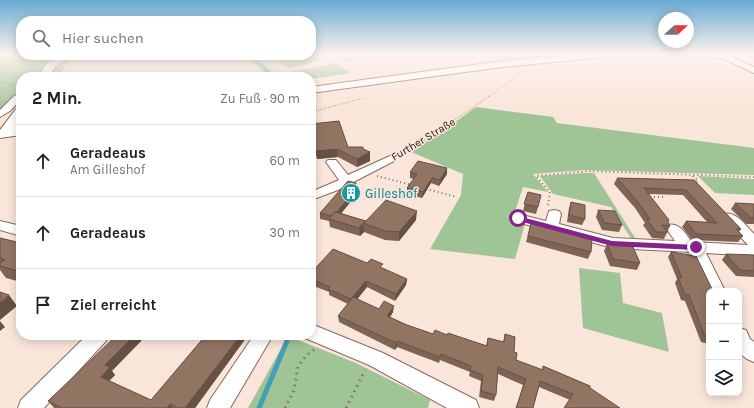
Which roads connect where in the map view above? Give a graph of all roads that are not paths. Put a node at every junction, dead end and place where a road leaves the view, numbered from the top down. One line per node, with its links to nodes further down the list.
1 (439, 73): 2 (main road)
2 (316, 89)
3 (16, 99): 4 (street)
4 (0, 114)
5 (16, 124): 6 (highway)
6 (2, 133)
7 (390, 159): 9 (street, Further Straße)
8 (332, 162): 9 (street)
9 (346, 181): 10 (street, Further Straße)
10 (316, 194)
11 (718, 205): 16 (street)
12 (518, 218): 17 (street)
13 (0, 225): 15 (street)
14 (673, 228): 17 (street)
15 (16, 230)
16 (754, 243)
17 (692, 247): 18 (street); 19 (street)
18 (754, 251)
19 (715, 288)
20 (320, 335): 27 (street)
21 (94, 340): 25 (street)
22 (261, 340): 26 (street)
23 (742, 343): 24 (street)
24 (754, 353)
25 (29, 408)
26 (218, 408)
27 (468, 408)

